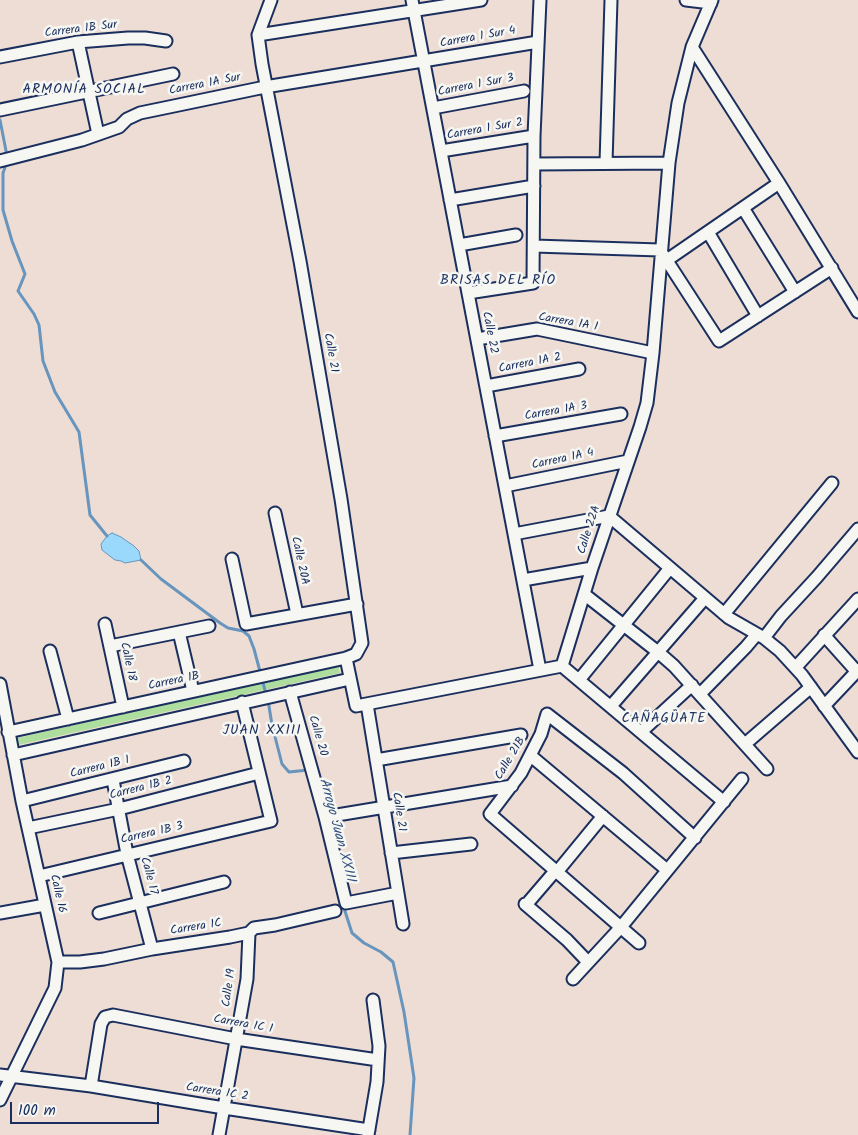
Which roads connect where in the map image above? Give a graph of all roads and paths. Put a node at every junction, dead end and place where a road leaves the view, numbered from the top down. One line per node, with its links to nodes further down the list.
1 (271, 0): 8 (street, Calle 21)
2 (480, 0): 7 (street)
3 (540, 0): 11 (street)
4 (611, 0): 25 (street)
5 (686, 0): 6 (street)
6 (712, 1): 12 (street, Calle 22A)
7 (413, 5): 8 (street); 14 (street, Calle 22)
8 (258, 35): 16 (street, Calle 21)
9 (166, 41): 10 (street, Carrera 1B Sur)
10 (78, 42): 13 (street, Carrera 1B Sur); 17 (street)
11 (538, 42): 14 (street, Carrera 1 Sur 4); 22 (street)
12 (692, 48): 26 (street, Calle 22A); 28 (street)
13 (0, 57)
14 (424, 61): 16 (street, Carrera 1A Sur); 19 (street, Calle 22)
15 (173, 74): 17 (street)
16 (266, 87): 21 (street, Carrera 1A Sur); 62 (street, Calle 21)
17 (89, 91): 20 (street); 21 (street)
18 (524, 91): 19 (street, Carrera 1 Sur 3)
19 (432, 108): 23 (street, Calle 22)
20 (0, 110)
21 (98, 134): 24 (street, Carrera 1A Sur)
22 (534, 136): 23 (street, Carrera 1 Sur 2); 27 (street)
23 (441, 151): 30 (street, Calle 22)
24 (0, 161)
25 (606, 163): 26 (street); 27 (street)
26 (668, 163): 36 (street, Calle 22A)
27 (534, 164): 29 (street)
28 (779, 183): 31 (street); 37 (street)
29 (534, 186): 30 (street); 35 (street)
30 (450, 200): 34 (street, Calle 22)
31 (743, 208): 32 (street); 38 (street)
32 (708, 232): 36 (street); 41 (street)
33 (516, 235): 34 (street)
34 (459, 245): 39 (street, Calle 22)
35 (534, 246): 36 (street); 39 (street)
36 (664, 255): 41 (street); 43 (street, Calle 22A)
37 (832, 268): 38 (street); 40 (street)
38 (795, 292): 41 (street)
39 (468, 293): 42 (street, Calle 22)
40 (858, 312)
41 (758, 316)
42 (477, 339): 43 (street, Carrera 1A 1); 45 (street, Calle 22)
43 (653, 353): 48 (street, Calle 22A)
44 (579, 369): 45 (street, Carrera 1A 2)
45 (486, 386): 47 (street, Calle 22)
46 (621, 414): 47 (street, Carrera 1A 3)
47 (496, 436): 50 (street, Calle 22)
48 (628, 461): 50 (street, Carrera 1A 4); 52 (street, Calle 22A)
49 (832, 483): 64 (street)
50 (505, 486): 54 (street, Calle 22)
51 (275, 514): 63 (street, Calle 20A)
52 (609, 516): 54 (street); 56 (street, Calle 22A); 57 (street)
53 (858, 529): 70 (street)
54 (514, 534): 58 (street, Calle 22)
55 (232, 559): 63 (street)
56 (592, 568): 58 (street); 59 (street, Calle 22A)
57 (670, 568): 60 (street); 66 (street)
58 (523, 580): 77 (street, Calle 22)
59 (584, 594): 66 (street); 75 (street, Calle 22A)
60 (704, 598): 64 (street); 73 (street)
61 (858, 600): 69 (street)
62 (357, 604): 63 (street); 74 (street, Calle 21)
63 (297, 614)
64 (724, 614): 70 (street)
65 (105, 624): 71 (street, Calle 18)
66 (623, 625): 73 (street); 80 (street)
67 (210, 626): 68 (street)
68 (179, 632): 71 (street); 84 (street)
69 (824, 635): 76 (street); 78 (street)
70 (760, 636): 76 (street); 86 (street)
71 (110, 646): 91 (street, Calle 18)
72 (50, 651): 92 (street)
73 (658, 652): 82 (street); 89 (street)
74 (346, 658): 79 (street, Calle 21); 84 (street, Carrera 1B)
75 (562, 666): 77 (street); 80 (street)
76 (796, 667): 83 (street)
77 (540, 670): 88 (street)
78 (857, 671): 90 (street)
79 (350, 679): 85 (street); 88 (street, Calle 21)
80 (579, 680): 89 (street)
81 (0, 684): 93 (street, Calle 16)
82 (692, 685): 86 (street); 94 (street)
83 (811, 687): 90 (street); 96 (street)
84 (193, 691): 91 (street, Carrera 1B)
85 (290, 692): 87 (street); 112 (street, Calle 20)
86 (700, 694): 96 (street)
87 (242, 702): 98 (street); 103 (street)
88 (361, 705): 100 (street, Calle 21)
89 (610, 706): 94 (street)
90 (824, 706): 97 (street)
91 (123, 707): 92 (street, Carrera 1B)
92 (68, 719): 93 (street, Carrera 1B)
93 (8, 732): 98 (street, Calle 16)
94 (642, 732): 108 (street)
95 (520, 735): 100 (street)
96 (745, 744): 102 (street)
97 (858, 752)
98 (13, 756): 107 (street, Calle 16)
99 (531, 756): 106 (street, Calle 21B); 111 (street); 114 (street, Calle 21B)
100 (376, 760): 109 (street, Calle 21)
101 (184, 761): 105 (street, Carrera 1B 1)
102 (767, 769)
103 (259, 774): 110 (street, Carrera 1B 2); 116 (street, Carrera 1B 3)
104 (742, 779): 108 (street)
105 (113, 780): 107 (street, Carrera 1B 1); 110 (street, Calle 17)
106 (512, 786): 109 (street); 119 (street, Calle 21B)
107 (22, 801): 113 (street, Calle 16)
108 (724, 802): 114 (street)
109 (384, 808): 112 (street); 117 (street, Calle 21)
110 (119, 809): 113 (street, Carrera 1B 2); 116 (street, Calle 17)
111 (603, 816): 118 (street); 119 (street)
112 (325, 817): 122 (street, Calle 20)
113 (28, 828): 120 (street, Calle 16)
114 (695, 838): 118 (street)
115 (471, 844): 117 (street)
116 (127, 854): 120 (street, Carrera 1B 3); 123 (street, Calle 17)
117 (391, 854): 122 (street, Calle 21)
118 (667, 870): 129 (street)
119 (556, 871): 129 (street); 134 (street)
120 (39, 876): 124 (street, Calle 16)
121 (224, 882): 123 (street)
122 (398, 893): 128 (street, Calle 21)
123 (141, 902): 127 (street); 132 (street, Calle 17)
124 (45, 905): 126 (street); 133 (street, Calle 16)
125 (335, 911): 130 (street, Carrera 1C)
126 (0, 913)
127 (99, 913)
128 (403, 924)
129 (621, 927): 131 (street); 134 (street)
130 (249, 933): 132 (street, Carrera 1C); 137 (street, Calle 19)
131 (639, 943)
132 (152, 949): 133 (street, Carrera 1C)
133 (58, 962): 139 (street, Calle 16)
134 (588, 962): 135 (street)
135 (573, 979)
136 (373, 1000): 138 (street)
137 (236, 1039): 138 (street, Carrera 1C 1); 140 (street, Carrera 1C 1); 142 (street, Calle 19)
138 (378, 1060): 143 (street)
139 (6, 1076): 140 (street, Carrera 1C 2); 141 (street, Calle 16)
140 (91, 1086): 142 (street, Carrera 1C 2)
141 (0, 1100)
142 (224, 1108): 143 (street, Carrera 1C 2); 144 (street, Calle 19)
143 (368, 1133)
144 (219, 1135)

